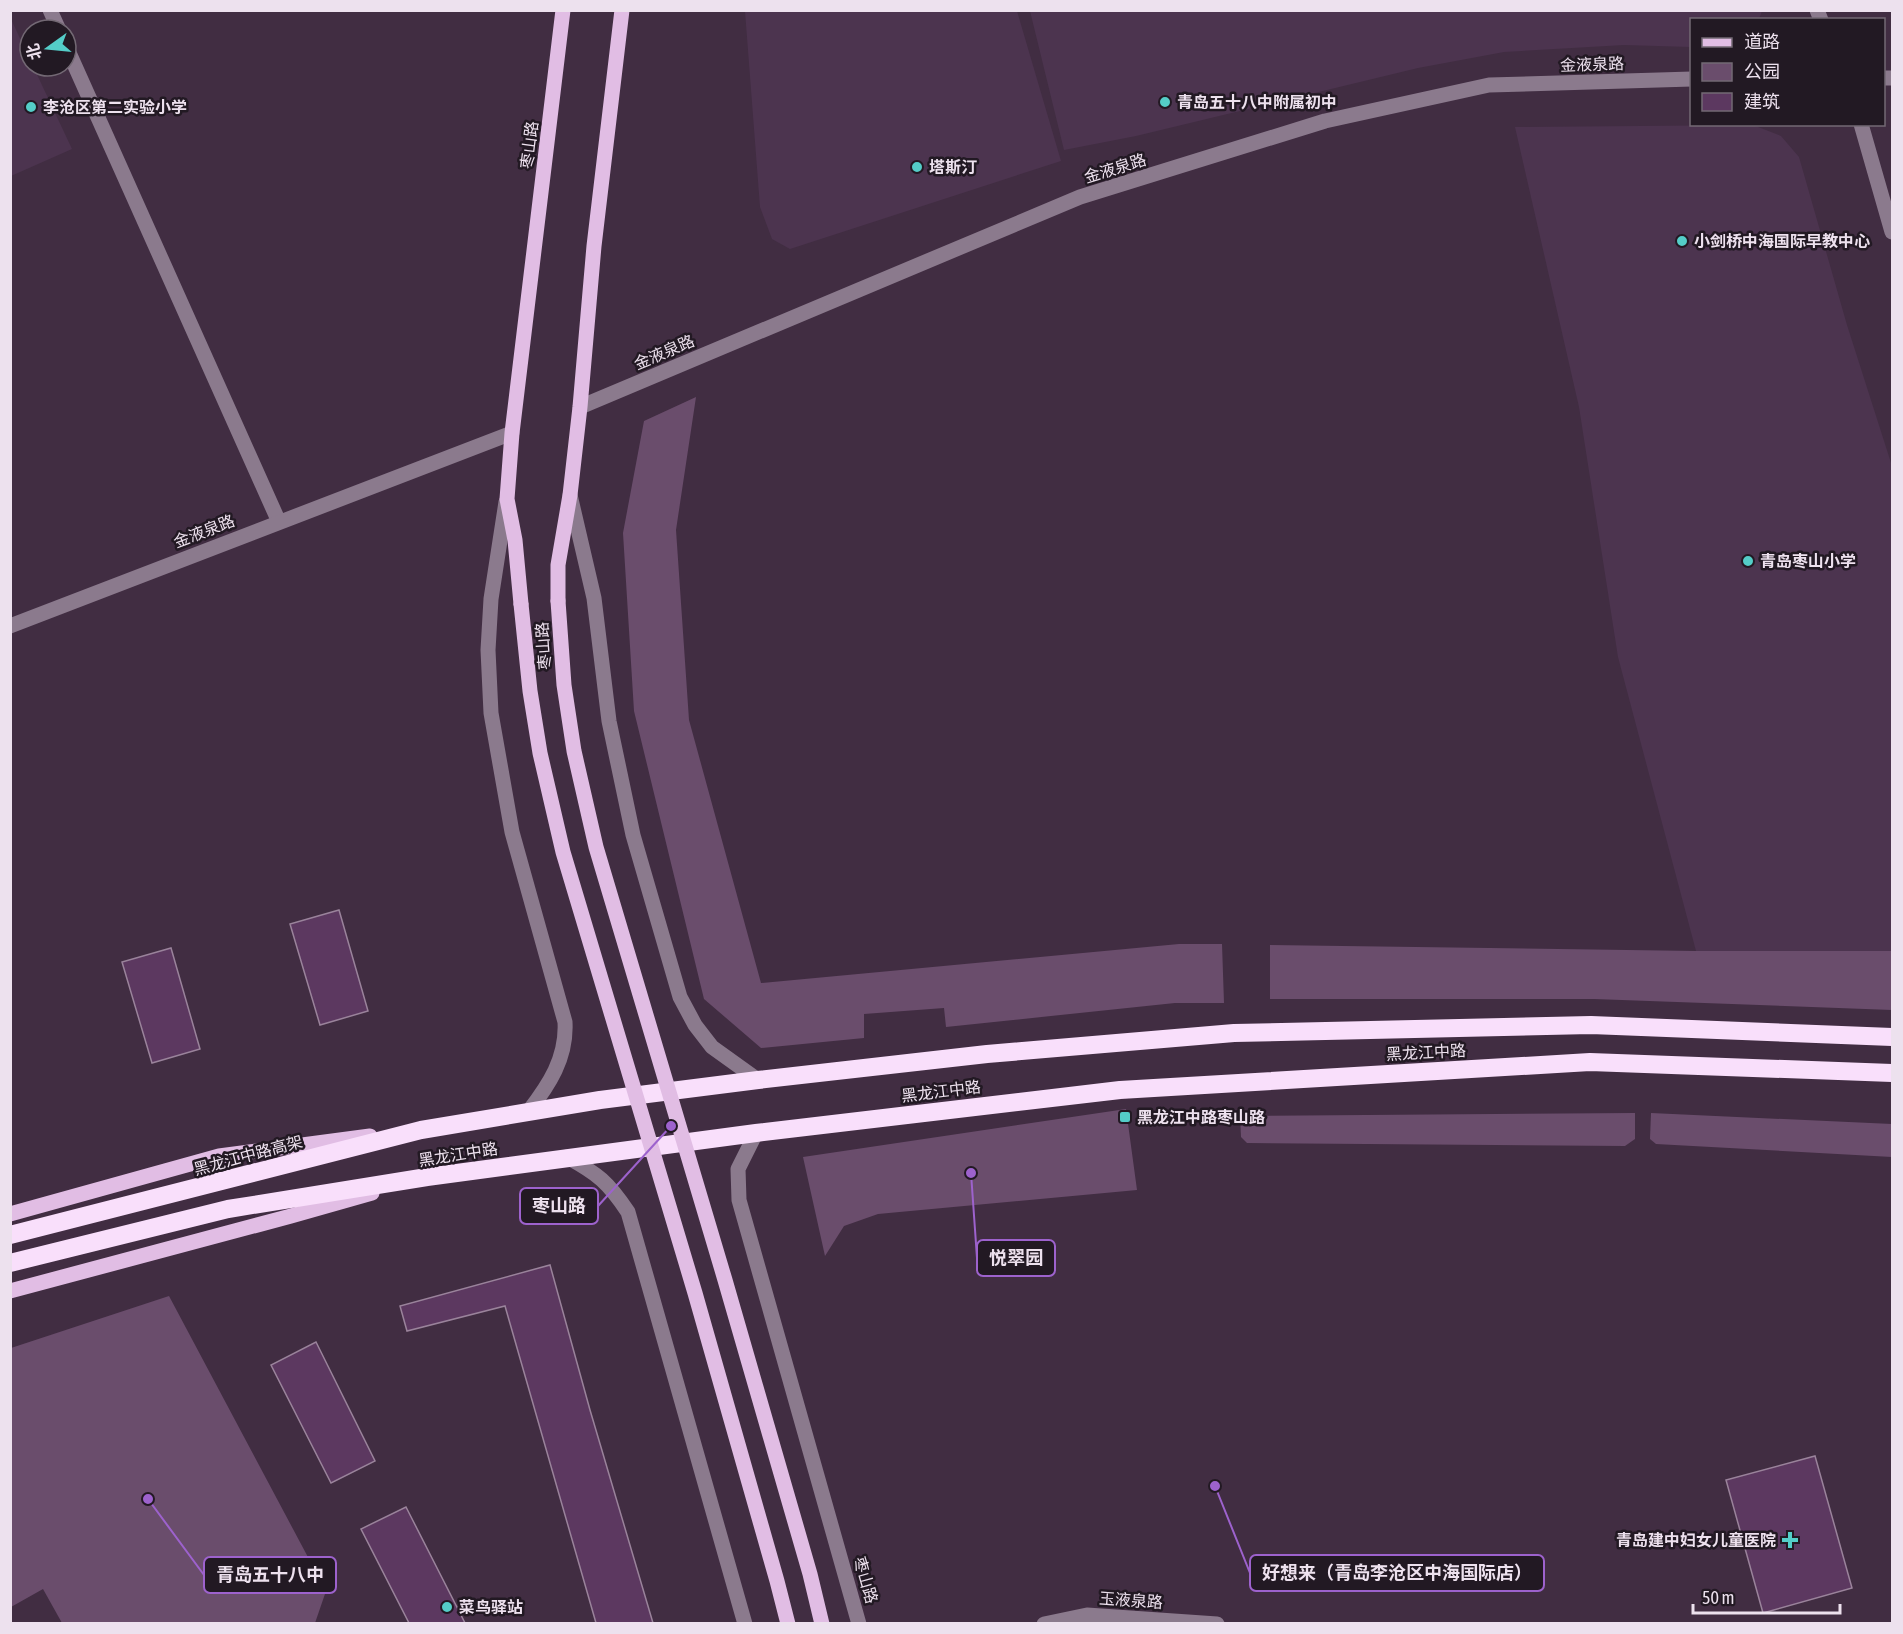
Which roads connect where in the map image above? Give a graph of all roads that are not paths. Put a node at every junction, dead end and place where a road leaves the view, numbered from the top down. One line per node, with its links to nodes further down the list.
1 (563, 10): 8 (main road, 枣山路)
2 (622, 10): 7 (main road, 枣山路)
3 (78, 73): 11 (street)
4 (1690, 79): 7 (street, 金液泉路)
5 (1862, 126): 6 (street)
6 (1893, 232)
7 (580, 407): 9 (main road, 枣山路)
8 (512, 433): 10 (main road, 枣山路); 11 (street, 金液泉路)
9 (570, 495): 15 (street, 枣山路); 27 (main road, 枣山路, bridge)
10 (507, 499): 16 (street, 枣山路); 26 (main road, 枣山路, bridge)
11 (279, 522): 12 (street, 金液泉路)
12 (10, 626)
13 (1893, 1037): 15 (highway, 黑龙江中路)
14 (1893, 1073): 18 (highway, 黑龙江中路)
15 (758, 1080): 16 (highway, 黑龙江中路)
16 (528, 1112): 17 (highway, 黑龙江中路)
17 (421, 1130): 21 (main road, 黑龙江中路); 22 (highway, 黑龙江中路高架)
18 (756, 1133): 19 (highway, 黑龙江中路); 28 (street, 枣山路)
19 (567, 1157): 20 (highway, 黑龙江中路); 25 (street)
20 (427, 1177): 23 (highway); 24 (main road, 黑龙江中路)
21 (10, 1214)
22 (10, 1235)
23 (10, 1263)
24 (10, 1291)
25 (745, 1623)
26 (788, 1623)
27 (822, 1623)
28 (859, 1623)
29 (1044, 1623): 30 (street, 玉液泉路)
30 (1217, 1623)

